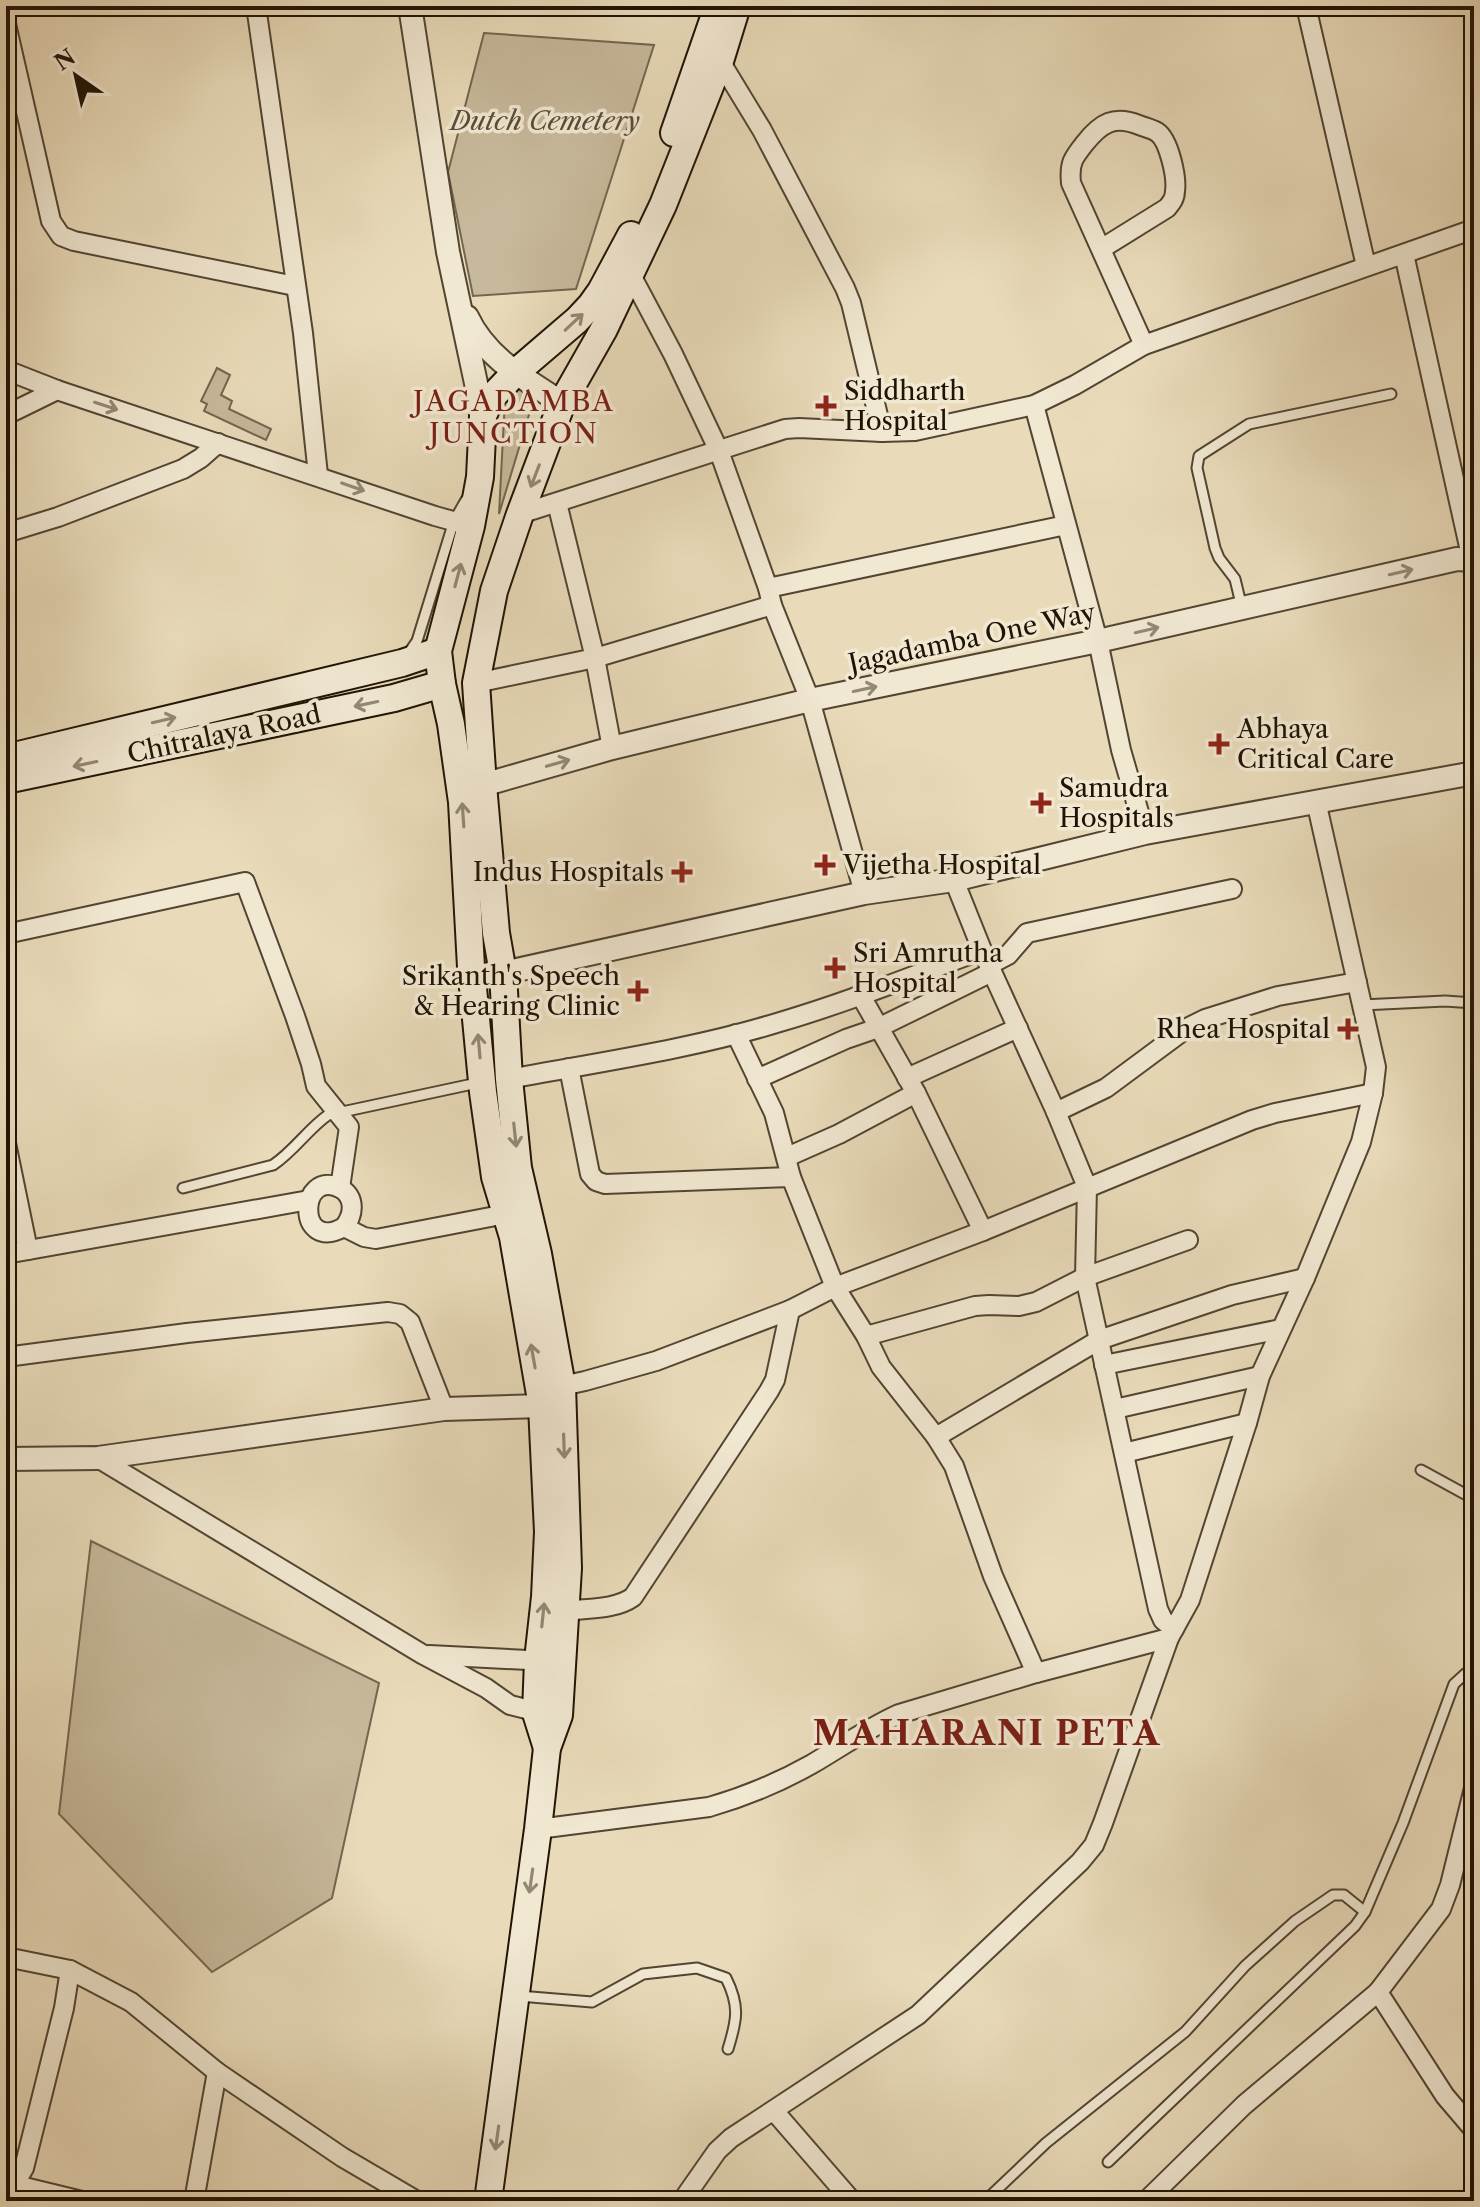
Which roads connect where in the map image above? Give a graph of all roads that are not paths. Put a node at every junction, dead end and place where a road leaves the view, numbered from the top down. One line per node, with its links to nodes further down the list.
1 (256, 6): 13 (street)
2 (410, 6): 14 (street)
3 (718, 6): 17 (main road, one-way to 3)
4 (737, 6): 7 (main road)
5 (1308, 7): 11 (street)
6 (6, 24): 13 (street)
7 (720, 61): 12 (main road); 24 (street)
8 (1474, 229): 10 (street)
9 (1101, 249): 9 (street); 15 (street)
10 (1404, 254): 11 (street); 33 (street)
11 (1366, 266): 15 (street)
12 (631, 275): 20 (main road); 26 (street)
13 (295, 286): 27 (street)
14 (455, 286): 17 (street); 23 (street)
15 (1144, 345): 21 (street)
16 (6, 370): 18 (street)
17 (515, 373): 20 (street); 23 (main road)
18 (57, 390): 22 (street); 25 (street, one-way to 25)
19 (1391, 394): 35 (lane)
20 (562, 403): 29 (main road, one-way to 29)
21 (1034, 405): 24 (street); 31 (street)
22 (6, 415)
23 (483, 416): 30 (main road)
24 (882, 432): 26 (street)
25 (218, 443): 27 (street); 32 (street)
26 (719, 451): 28 (street); 34 (street)
27 (318, 475): 30 (street, one-way to 30)
28 (557, 503): 29 (street); 39 (street)
29 (520, 514): 41 (main road)
30 (462, 524): 36 (lane); 37 (main road, one-way to 30)
31 (1066, 525): 34 (street); 38 (street)
32 (6, 533)
33 (1473, 562): 35 (street, Jagadamba One Way, one-way to 33)
34 (770, 597): 39 (street); 43 (street)
35 (1242, 608): 38 (street, Jagadamba One Way, one-way to 35)
36 (422, 620): 37 (lane); 40 (lane)
37 (433, 640): 40 (main road, Chitralaya Road); 42 (main road)
38 (1098, 641): 43 (street, Jagadamba One Way, one-way to 38); 50 (street)
39 (595, 658): 41 (street); 44 (street)
40 (402, 663): 45 (main road, Chitralaya Road, one-way to 40)
41 (476, 683): 48 (main road)
42 (442, 684): 47 (main road, Chitralaya Road, one-way to 47); 57 (main road, one-way to 42)
43 (810, 700): 44 (street, Jagadamba One Way); 53 (street)
44 (612, 748): 48 (street, Jagadamba One Way, one-way to 44)
45 (6, 758)
46 (1474, 773): 49 (street)
47 (6, 780)
48 (483, 785): 55 (main road)
49 (1316, 801): 50 (street); 58 (street)
50 (1145, 833): 51 (street)
51 (954, 880): 53 (street); 56 (street)
52 (1232, 889): 56 (street)
53 (864, 893): 55 (street)
54 (6, 934): 71 (street)
55 (501, 962): 57 (main road); 66 (main road)
56 (988, 963): 59 (street); 62 (street); 63 (street)
57 (472, 965): 68 (main road, one-way to 57)
58 (1357, 982): 61 (street); 72 (street)
59 (861, 996): 62 (street); 64 (street)
60 (1474, 1003): 61 (lane)
61 (1362, 1005): 70 (street)
62 (878, 1028): 67 (street); 69 (street)
63 (1018, 1028): 69 (street); 72 (street)
64 (736, 1034): 65 (street); 67 (street)
65 (569, 1068): 66 (street); 75 (street)
66 (509, 1079): 96 (main road, one-way to 96)
67 (757, 1079): 74 (street)
68 (482, 1082): 71 (lane); 80 (main road)
69 (911, 1086): 74 (street); 82 (street)
70 (1373, 1093): 76 (street); 87 (street)
71 (338, 1112): 77 (lane); 78 (street)
72 (1056, 1112): 76 (street)
73 (6, 1143): 84 (street)
74 (787, 1157): 75 (street)
75 (791, 1177): 88 (street)
76 (1087, 1187): 82 (street); 86 (street)
77 (183, 1188)
78 (340, 1188): 79 (street); 81 (street)
79 (309, 1200): 81 (street); 84 (street)
80 (506, 1214): 81 (street); 97 (main road, one-way to 80)
81 (344, 1227)
82 (983, 1231): 88 (street)
83 (1188, 1240): 86 (street)
84 (28, 1250): 85 (street)
85 (6, 1254)
86 (1085, 1277): 91 (street); 92 (street)
87 (1305, 1278): 90 (street); 92 (street)
88 (835, 1287): 89 (street); 91 (street)
89 (790, 1310): 96 (street); 107 (street)
90 (1281, 1329): 94 (street); 95 (street)
91 (866, 1336): 101 (street)
92 (1099, 1340): 94 (street); 101 (street)
93 (6, 1357): 98 (street)
94 (1104, 1365): 99 (street)
95 (1260, 1376): 99 (street); 100 (street)
96 (562, 1386): 107 (main road, one-way to 107)
97 (542, 1406): 98 (street); 110 (main road, one-way to 97)
98 (444, 1409): 103 (street)
99 (1115, 1409): 102 (street)
100 (1247, 1423): 102 (street); 108 (street)
101 (936, 1437): 112 (street)
102 (1124, 1453): 108 (street)
103 (98, 1458): 104 (street); 109 (street)
104 (6, 1459)
105 (1421, 1470): 106 (lane)
106 (1474, 1499)
107 (566, 1611): 110 (main road)
108 (1171, 1633): 112 (street); 123 (street)
109 (422, 1654): 110 (street); 113 (street)
110 (550, 1661): 113 (main road)
111 (1474, 1671): 116 (lane)
112 (1036, 1673): 115 (street)
113 (548, 1714): 115 (main road)
114 (1474, 1788): 119 (street)
115 (538, 1829): 120 (main road, one-way to 120)
116 (1365, 1912): 125 (lane); 133 (lane)
117 (6, 1957): 118 (street)
118 (70, 1970): 122 (street); 126 (street)
119 (1378, 1992): 124 (street); 134 (street)
120 (516, 1996): 121 (lane); 130 (main road, one-way to 130)
121 (728, 2049)
122 (217, 2072): 128 (street); 129 (street)
123 (774, 2111): 131 (street); 132 (street)
124 (1474, 2130)
125 (1108, 2162)
126 (11, 2192): 127 (street)
127 (82, 2201)
128 (194, 2201)
129 (417, 2201)
130 (488, 2201)
131 (682, 2201)
132 (852, 2201)
133 (985, 2201)
134 (1146, 2201)

